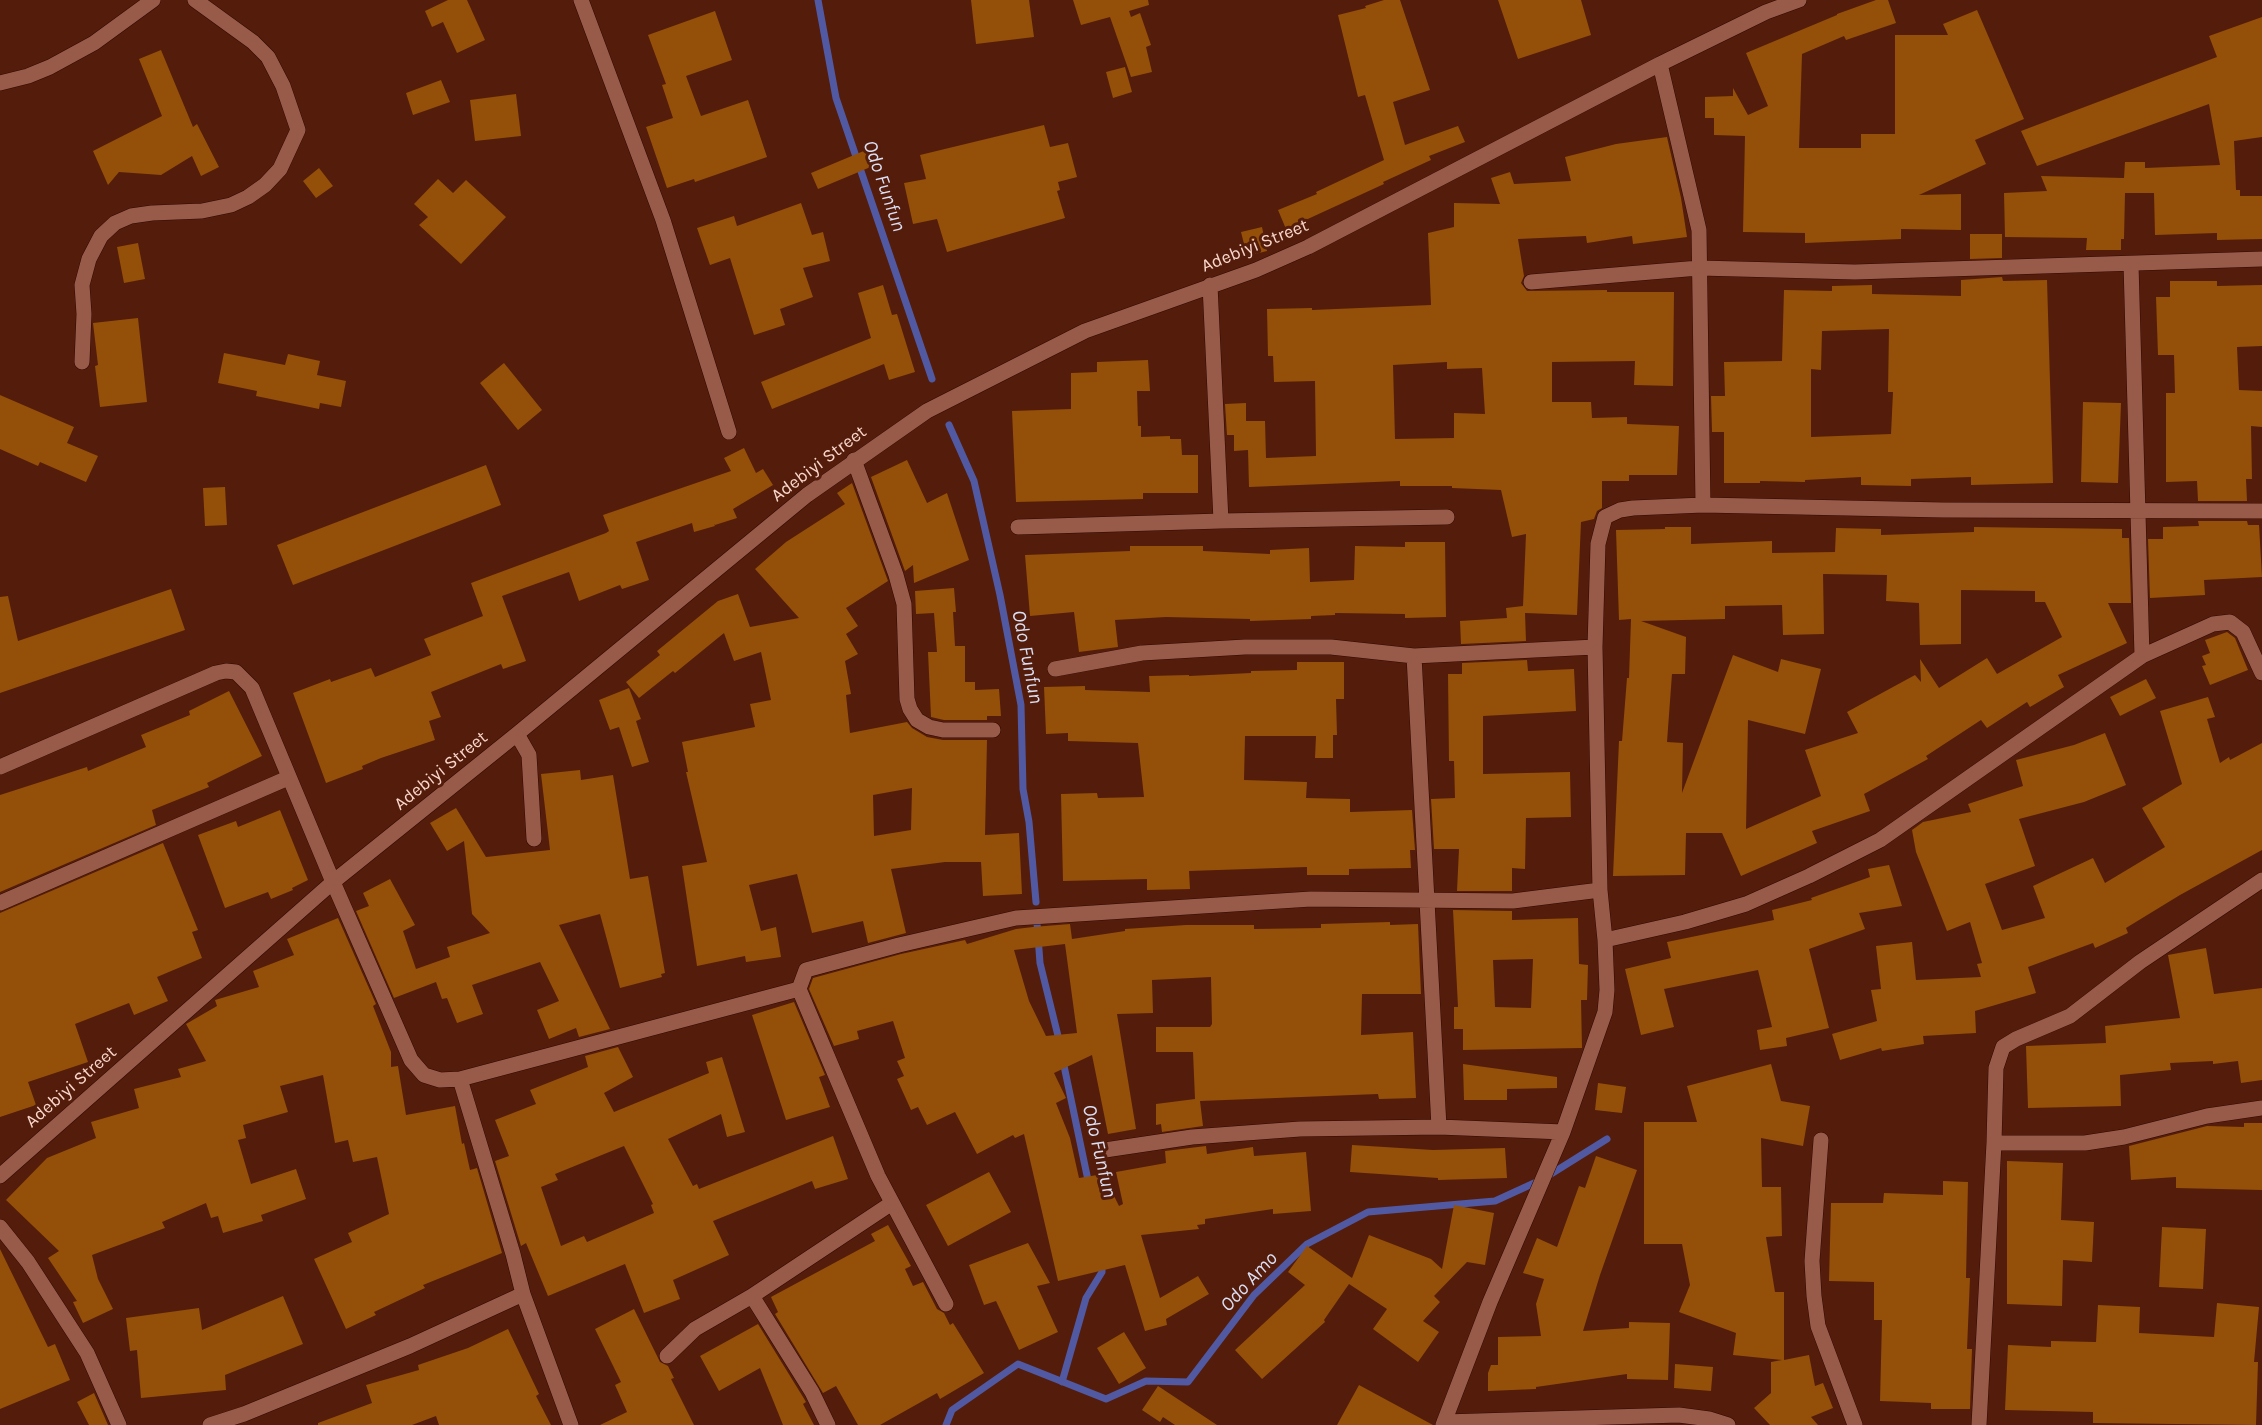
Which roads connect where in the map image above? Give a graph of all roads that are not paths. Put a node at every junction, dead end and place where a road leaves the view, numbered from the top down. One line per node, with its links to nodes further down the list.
1 (153, 0): 7 (street)
2 (195, 0): 13 (street)
3 (581, 0): 14 (street)
4 (1799, 0): 5 (street, Adebiyi Street)
5 (1762, 6): 6 (street, Adebiyi Street)
6 (1660, 64): 10 (street); 12 (street, Adebiyi Street)
7 (0, 83)
8 (2262, 259): 9 (street)
9 (2131, 264): 10 (street); 17 (street)
10 (1699, 268): 11 (street); 16 (street)
11 (1531, 282)
12 (1210, 285): 15 (street, Adebiyi Street); 20 (street)
13 (82, 362)
14 (729, 432)
15 (854, 460): 27 (street); 28 (street, Adebiyi Street)
16 (1703, 505): 17 (street); 22 (street)
17 (2139, 511): 18 (street); 24 (street)
18 (2262, 511)
19 (1447, 517): 20 (street)
20 (1221, 521): 21 (street)
21 (1018, 527)
22 (1595, 647): 23 (street); 34 (street)
23 (1414, 656): 25 (street); 35 (street)
24 (2142, 656): 26 (street); 37 (street)
25 (1054, 669)
26 (2262, 673)
27 (993, 730)
28 (517, 734): 31 (street); 33 (street, Adebiyi Street)
29 (0, 767): 30 (street)
30 (288, 778): 33 (street); 36 (street)
31 (534, 839)
32 (2262, 880): 44 (street)
33 (333, 882): 39 (street); 46 (street, Adebiyi Street)
34 (1600, 890): 35 (street); 37 (street)
35 (1428, 902): 38 (street); 41 (street)
36 (0, 903)
37 (1605, 940): 42 (street)
38 (799, 989): 39 (street); 47 (street)
39 (460, 1079): 49 (street)
40 (2262, 1108): 44 (street)
41 (1438, 1127): 42 (street); 45 (street)
42 (1563, 1132): 53 (street)
43 (1821, 1140): 59 (street)
44 (1994, 1143): 60 (street)
45 (1105, 1150)
46 (0, 1176)
47 (892, 1203): 50 (street); 51 (street)
48 (0, 1227): 54 (street)
49 (523, 1294): 55 (street); 56 (street)
50 (752, 1296): 52 (street); 57 (street)
51 (946, 1304)
52 (667, 1356)
53 (1444, 1423): 58 (street)
54 (119, 1425)
55 (210, 1425)
56 (571, 1425)
57 (828, 1425)
58 (1728, 1425)
59 (1855, 1425)
60 (1979, 1425)

